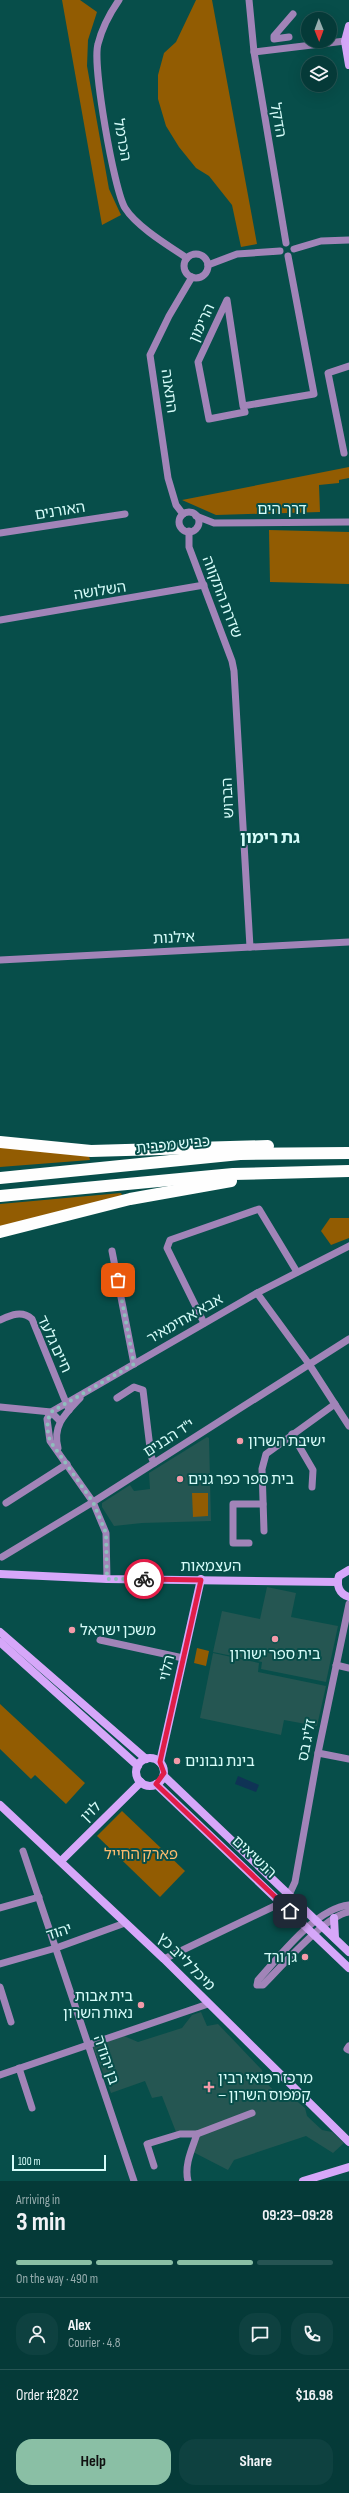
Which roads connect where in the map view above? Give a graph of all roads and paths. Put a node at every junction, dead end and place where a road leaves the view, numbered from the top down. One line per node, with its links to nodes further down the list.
1 (119, 0): 16 (street, הכרמל)
2 (249, 0): 9 (street, הדקל)
3 (293, 14): 6 (street)
4 (349, 26): 7 (main road)
5 (289, 37): 6 (street)
6 (274, 40): 8 (street)
7 (345, 41): 8 (street); 10 (main road)
8 (273, 50): 9 (street)
9 (254, 52): 12 (street, הדקל)
10 (349, 65)
11 (349, 240): 13 (street)
12 (286, 243): 13 (street); 14 (street)
13 (294, 249): 15 (street)
14 (280, 251): 15 (street); 17 (street)
15 (288, 256): 20 (street, הרימון)
16 (187, 258): 17 (street); 18 (street)
17 (208, 265): 18 (street)
18 (192, 277): 23 (street, התאנה)
19 (349, 366): 21 (street)
20 (243, 406): 20 (street, הרימון)
21 (344, 453)
22 (125, 514): 29 (street, האורנים)
23 (183, 514): 24 (street); 28 (street)
24 (196, 516): 26 (street, דרך הים); 27 (street)
25 (349, 522): 26 (street, דרך הים)
26 (214, 523): 27 (street, דרך הים)
27 (197, 527): 28 (street)
28 (189, 531): 30 (street, שדרת התקווה)
29 (0, 534)
30 (204, 585): 31 (street, השלושה); 32 (street, שדרת התקווה)
31 (0, 620)
32 (234, 671): 34 (street, הברוש)
33 (349, 942): 34 (street, אילנות)
34 (250, 947): 35 (street, אילנות)
35 (0, 960)
36 (0, 1142): 37 (highway)
37 (346, 1153): 40 (highway, כביש מכבית)
38 (300, 1170): 39 (highway); 41 (highway); 42 (highway)
39 (349, 1171)
40 (0, 1178)
41 (0, 1196)
42 (65, 1215): 43 (highway); 44 (highway)
43 (0, 1232)
44 (0, 1240)
45 (349, 1246): 47 (street, אבא אחימאיר)
46 (112, 1252): 52 (street)
47 (297, 1272): 48 (street, אבא אחימאיר); 50 (street)
48 (257, 1293): 50 (street, אבא אחימאיר); 53 (street)
49 (0, 1320): 56 (street, חיים גלעד)
50 (204, 1323): 52 (street, אבא אחימאיר)
51 (349, 1339): 53 (street, י"ד הבנים)
52 (134, 1364): 54 (street, אבא אחימאיר)
53 (309, 1364): 57 (street); 65 (street, י"ד הבנים)
54 (83, 1395): 56 (street, אבא אחימאיר); 59 (street)
55 (117, 1398): 65 (street)
56 (66, 1402): 59 (street, חיים גלעד); 60 (street, אבא אחימאיר)
57 (335, 1404): 62 (street); 63 (street)
58 (0, 1407): 60 (street)
59 (69, 1410): 61 (street)
60 (51, 1412): 61 (street); 64 (street)
61 (60, 1421): 64 (street)
62 (349, 1426)
63 (292, 1434): 67 (street); 70 (street)
64 (59, 1452): 66 (street)
65 (154, 1463): 68 (street, י"ד הבנים)
66 (67, 1464): 68 (street); 69 (street)
67 (312, 1487)
68 (93, 1502): 73 (street, י"ד הבנים); 78 (street)
69 (6, 1503)
70 (263, 1504): 71 (street); 72 (street)
71 (264, 1531)
72 (249, 1543)
73 (2, 1557)
74 (349, 1570): 80 (main road)
75 (0, 1574): 76 (main road, העצמאות)
76 (12, 1575): 77 (main road, העצמאות); 78 (main road, העצמאות)
77 (0, 1577)
78 (107, 1579): 79 (main road, העצמאות)
79 (201, 1580): 80 (main road, העצמאות); 86 (main road, הלוי)
80 (338, 1582): 81 (main road)
81 (349, 1597)
82 (349, 1604): 87 (street, זליג בס)
83 (0, 1632): 90 (main road)
84 (100, 1640): 86 (street)
85 (0, 1642): 93 (main road)
86 (183, 1658): 92 (main road, הלוי)
87 (336, 1665): 88 (street); 89 (street, זליג בס)
88 (349, 1668)
89 (318, 1753): 91 (street); 100 (street, זליג בס)
90 (146, 1759): 92 (main road); 93 (main road)
91 (349, 1759)
92 (160, 1762): 94 (main road)
93 (138, 1766): 95 (main road)
94 (164, 1776): 96 (main road); 101 (main road, הנשיאים)
95 (141, 1782): 96 (main road); 99 (main road, לוין)
96 (156, 1784): 104 (main road, הנשיאים)
97 (0, 1805): 99 (main road, מיכל לייב כץ)
98 (23, 1851): 103 (street, בן יהודה)
99 (61, 1861): 110 (main road, מיכל לייב כץ)
100 (295, 1882): 101 (street); 102 (street, זליג בס)
101 (282, 1889): 102 (main road, הנשיאים)
102 (289, 1895): 104 (street, זליג בס); 109 (main road, הנשיאים)
103 (39, 1897): 106 (street); 115 (street, בן יהודה)
104 (281, 1903): 112 (main road, הנשיאים); 117 (street, זליג בס)
105 (349, 1904): 109 (street)
106 (0, 1908)
107 (349, 1912): 108 (street)
108 (334, 1918): 111 (street); 114 (main road)
109 (316, 1920): 111 (main road, הנשיאים); 112 (street)
110 (125, 1923): 115 (street, יהוד); 117 (main road, מיכל לייב כץ)
111 (322, 1927): 113 (street); 114 (main road, הנשיאים)
112 (308, 1928): 113 (main road, הנשיאים); 113 (street)
113 (315, 1934): 119 (main road, הנשיאים)
114 (335, 1938): 116 (main road, הנשיאים)
115 (56, 1948): 118 (street, יהוד); 123 (street, בן יהודה)
116 (349, 1952)
117 (164, 1959): 121 (main road, מיכל לייב כץ)
118 (0, 1964)
119 (349, 1968)
120 (0, 1987): 122 (street)
121 (208, 2004): 123 (street); 131 (main road, מיכל לייב כץ)
122 (11, 2022)
123 (87, 2045): 126 (street); 134 (street, בן יהודה)
124 (349, 2046): 125 (street)
125 (349, 2050)
126 (19, 2068): 127 (street); 128 (street)
127 (0, 2075)
128 (32, 2108)
129 (252, 2113): 130 (street)
130 (197, 2134): 132 (street); 135 (street)
131 (349, 2142)
132 (154, 2166)
133 (349, 2167): 136 (main road)
134 (134, 2181)
135 (188, 2181)
136 (303, 2181)

